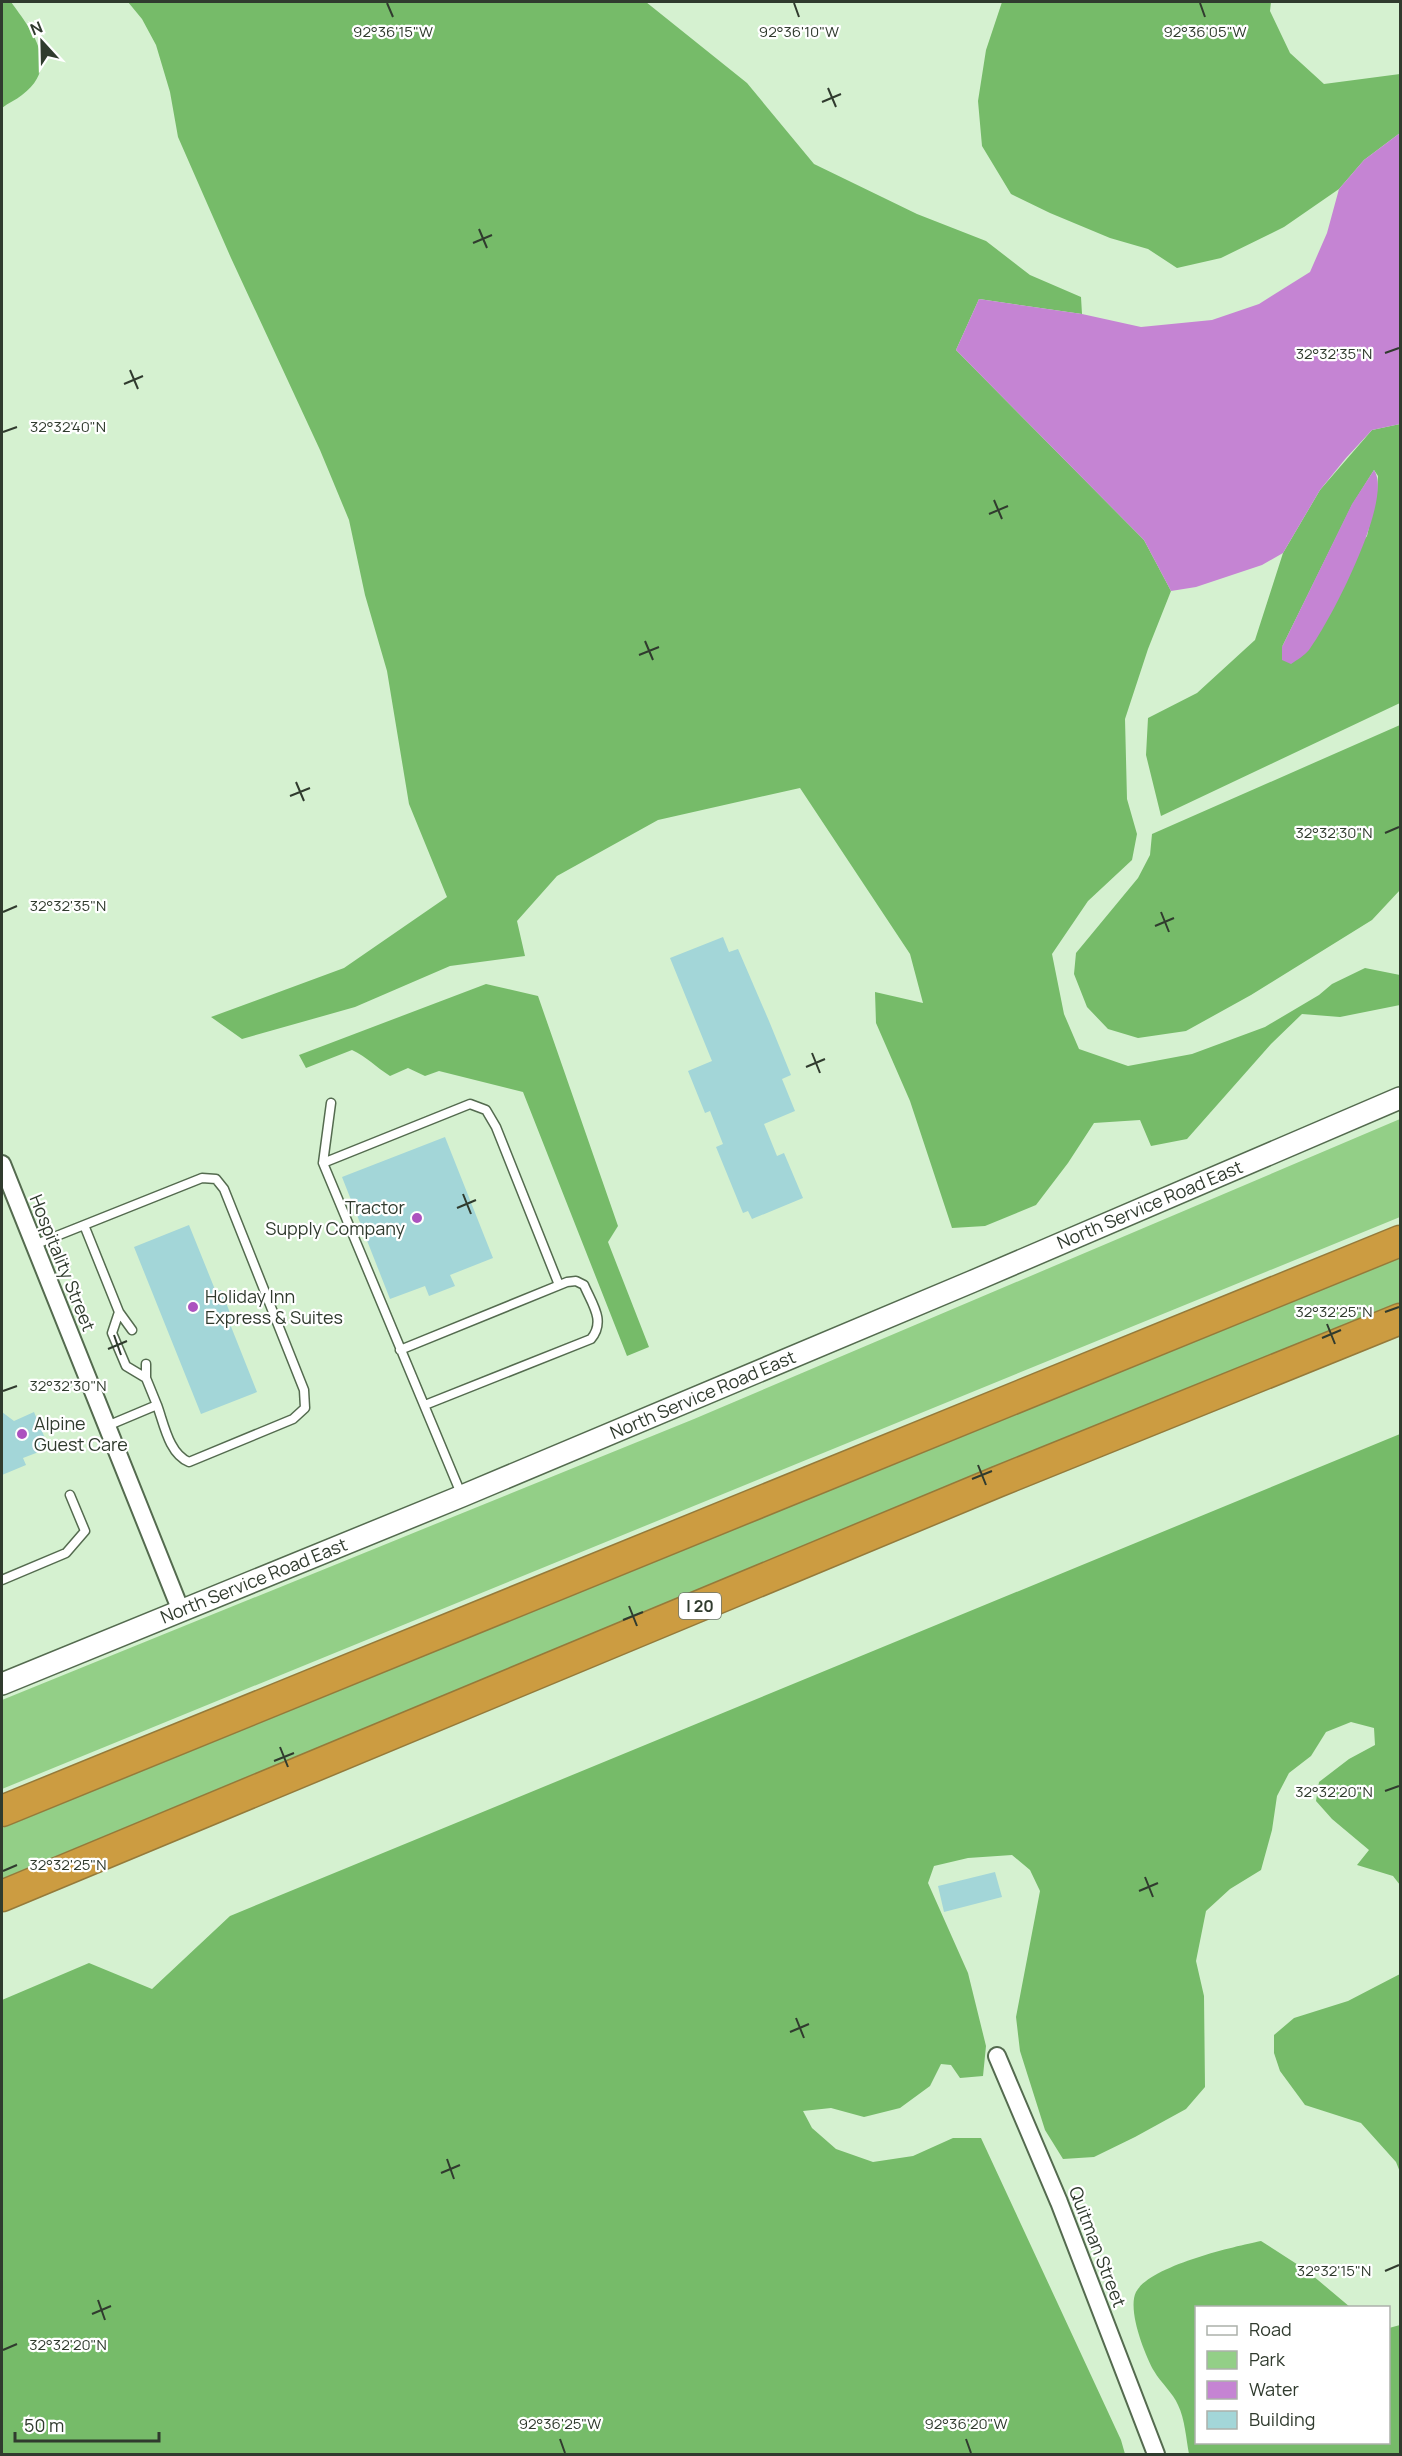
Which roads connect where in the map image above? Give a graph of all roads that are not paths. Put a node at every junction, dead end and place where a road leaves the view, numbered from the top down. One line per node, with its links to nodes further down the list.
1 (1401, 1098): 19 (street, North Service Road East)
2 (331, 1103): 3 (lane)
3 (324, 1162): 8 (lane); 12 (lane)
4 (2, 1164): 7 (street, Hospitality Street)
5 (84, 1225): 7 (lane); 9 (lane); 15 (lane)
6 (1401, 1241): 23 (highway)
7 (34, 1245): 17 (street, Hospitality Street)
8 (559, 1285): 12 (lane); 16 (lane)
9 (119, 1312): 11 (lane); 14 (lane)
10 (1401, 1319): 24 (highway, I 20)
11 (132, 1330)
12 (400, 1350): 16 (lane)
13 (146, 1364): 14 (lane)
14 (146, 1378): 15 (lane)
15 (157, 1405): 17 (lane)
16 (425, 1405): 19 (lane)
17 (107, 1426): 21 (street, Hospitality Street)
18 (70, 1495): 20 (lane)
19 (462, 1496): 21 (street, North Service Road East)
20 (2, 1580)
21 (181, 1611): 22 (street, North Service Road East)
22 (2, 1684)
23 (2, 1811)
24 (2, 1896)
25 (997, 2056): 26 (street, Quitman Street)
26 (1156, 2454)

